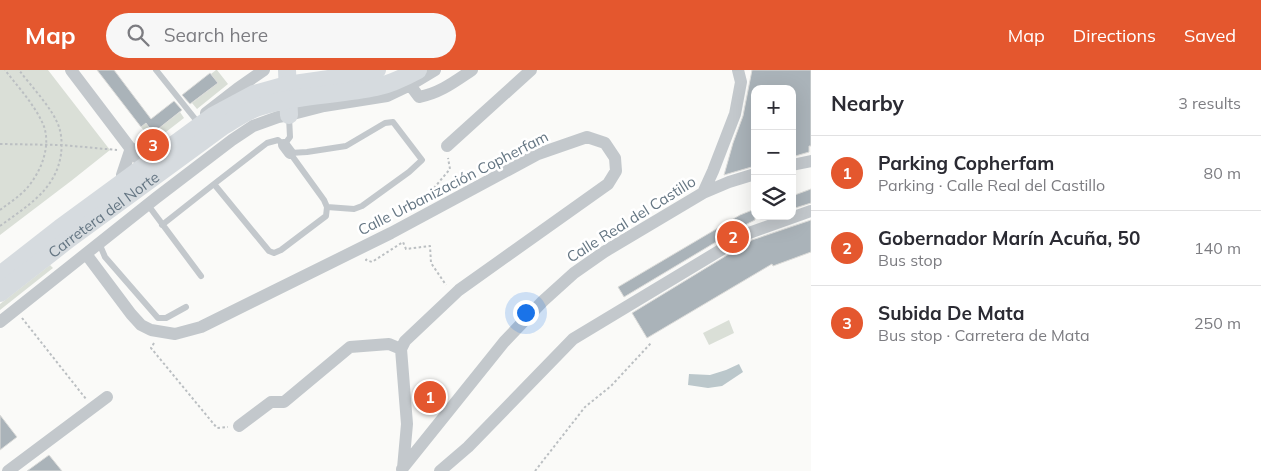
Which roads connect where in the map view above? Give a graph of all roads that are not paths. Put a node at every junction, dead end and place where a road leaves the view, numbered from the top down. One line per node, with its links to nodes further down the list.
1 (71, 70): 12 (street)
2 (156, 70): 11 (lane)
3 (264, 70): 11 (street)
4 (377, 70): 10 (street)
5 (435, 70): 9 (street)
6 (472, 70): 9 (street)
7 (531, 70): 13 (street)
8 (738, 70): 21 (street)
9 (414, 77): 10 (street)
10 (288, 92): 14 (lane); 22 (street); 29 (street, Carretera del Norte); 31 (street, Carretera del Norte)
11 (196, 120): 15 (street)
12 (129, 145): 15 (street); 18 (street)
13 (447, 146)
14 (287, 150): 20 (lane); 23 (lane); 23 (lane)
15 (140, 161): 18 (street)
16 (811, 161): 17 (street)
17 (796, 164)
18 (122, 175): 28 (street)
19 (752, 175): 21 (street, Calle Real del Castillo)
20 (214, 184): 23 (lane); 25 (lane)
21 (703, 193): 37 (street, Calle Real del Castillo)
22 (148, 206): 25 (lane); 26 (street)
23 (328, 207)
24 (811, 211): 39 (street)
25 (162, 225): 30 (lane)
26 (99, 243): 27 (street); 32 (lane)
27 (86, 254): 33 (street); 34 (street, Calle Urbanización Copherfam)
28 (0, 265)
29 (0, 275)
30 (201, 276)
31 (0, 292)
32 (186, 307)
33 (0, 322)
34 (401, 349): 36 (street); 37 (street)
35 (107, 398): 38 (street)
36 (239, 426)
37 (402, 470)
38 (8, 471)
39 (440, 471)

